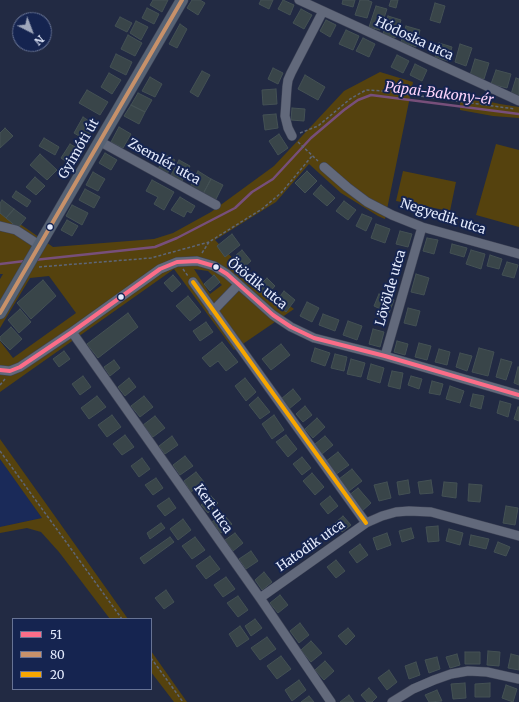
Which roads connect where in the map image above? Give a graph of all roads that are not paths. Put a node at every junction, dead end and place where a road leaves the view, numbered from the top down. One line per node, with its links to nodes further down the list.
1 (182, 0): 6 (main road, Gyimóti út)
2 (299, 0): 3 (street, Hódoska utca)
3 (323, 11): 4 (street, Hódoska utca); 5 (street)
4 (518, 105)
5 (295, 139)
6 (99, 141): 8 (street, Zsemlér utca); 11 (main road, Gyimóti út)
7 (324, 167): 10 (street, Negyedik utca)
8 (216, 205)
9 (0, 226): 11 (street)
10 (422, 227): 12 (street, Negyedik utca); 18 (street, Lövölde utca)
11 (37, 249): 16 (main road, Gyimóti út)
12 (519, 254)
13 (193, 282): 15 (street)
14 (238, 285): 15 (street); 17 (street, Ötödik utca); 18 (street, Ötödik utca)
15 (213, 311): 21 (street)
16 (0, 313)
17 (72, 332): 19 (street, Ötödik utca); 23 (street, Kert utca)
18 (385, 356): 20 (street, Ötödik utca)
19 (0, 370)
20 (519, 395)
21 (366, 523): 22 (street, Hatodik utca); 23 (street, Hatodik utca)
22 (519, 536)
23 (260, 598): 25 (street, Kert utca)
24 (519, 679): 26 (street)
25 (331, 702)
26 (392, 702)

